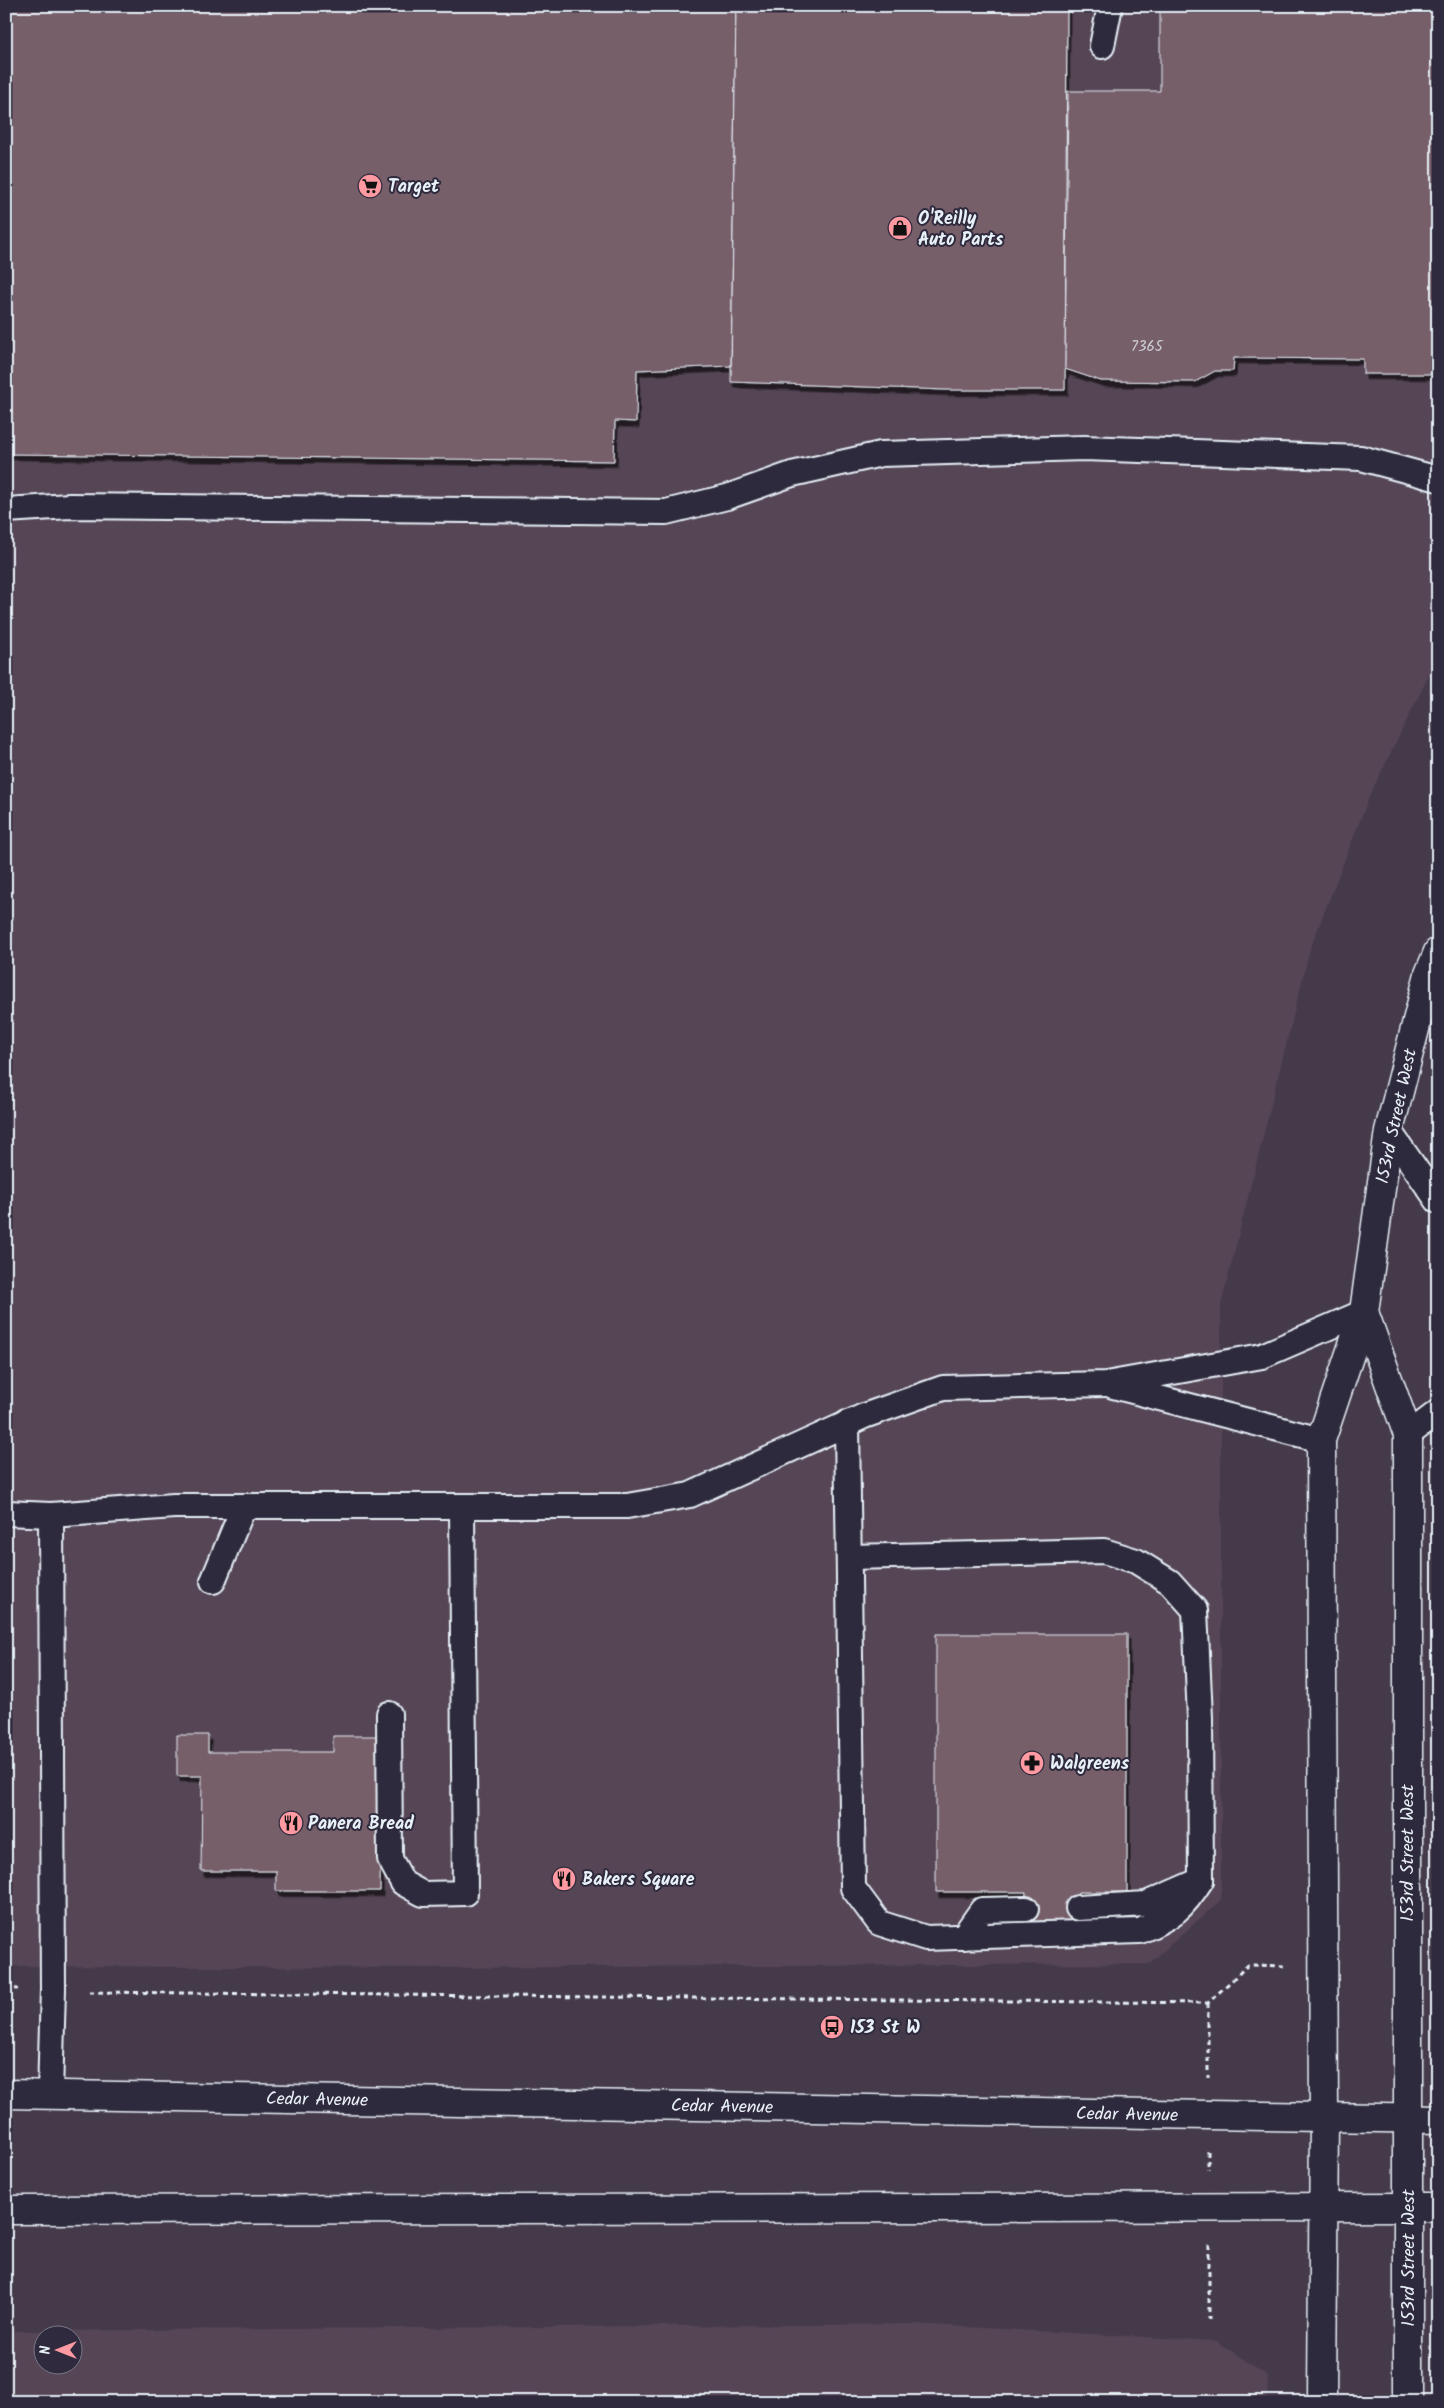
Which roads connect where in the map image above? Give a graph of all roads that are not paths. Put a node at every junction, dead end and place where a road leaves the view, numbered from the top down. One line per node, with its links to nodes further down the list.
1 (1110, 6): 2 (lane)
2 (1102, 46)
3 (1438, 479): 4 (lane)
4 (6, 510)
5 (1438, 952): 6 (main road, 153rd Street West)
6 (1389, 1131): 7 (lane); 8 (main road, 153rd Street West)
7 (1438, 1201)
8 (1364, 1312): 9 (lane); 12 (main road, 153rd Street West); 13 (main road, 153rd Street West)
9 (1106, 1384): 11 (lane); 13 (lane)
10 (1438, 1412): 12 (lane)
11 (847, 1423): 15 (lane); 18 (lane)
12 (1408, 1435): 28 (main road, 153rd Street West)
13 (1321, 1440): 27 (main road, 153rd Street West)
14 (244, 1506): 15 (lane); 17 (lane); 19 (lane)
15 (462, 1506): 20 (lane)
16 (6, 1513): 17 (lane)
17 (51, 1515): 26 (lane)
18 (850, 1557): 21 (lane); 24 (lane)
19 (213, 1581)
20 (389, 1714)
21 (1201, 1880): 22 (lane); 24 (lane)
22 (1078, 1908)
23 (1026, 1909): 24 (lane)
24 (963, 1937)
25 (6, 2094): 26 (main road, Cedar Avenue)
26 (50, 2094): 27 (main road, Cedar Avenue)
27 (1324, 2118): 28 (main road, Cedar Avenue); 30 (main road, 153rd Street West)
28 (1407, 2119): 29 (main road, Cedar Avenue); 31 (main road, 153rd Street West)
29 (1438, 2119)
30 (1322, 2205): 31 (main road); 33 (main road); 34 (main road, 153rd Street West)
31 (1409, 2206): 32 (main road); 35 (main road, 153rd Street West)
32 (1438, 2207)
33 (6, 2210)
34 (1322, 2402)
35 (1408, 2402)

